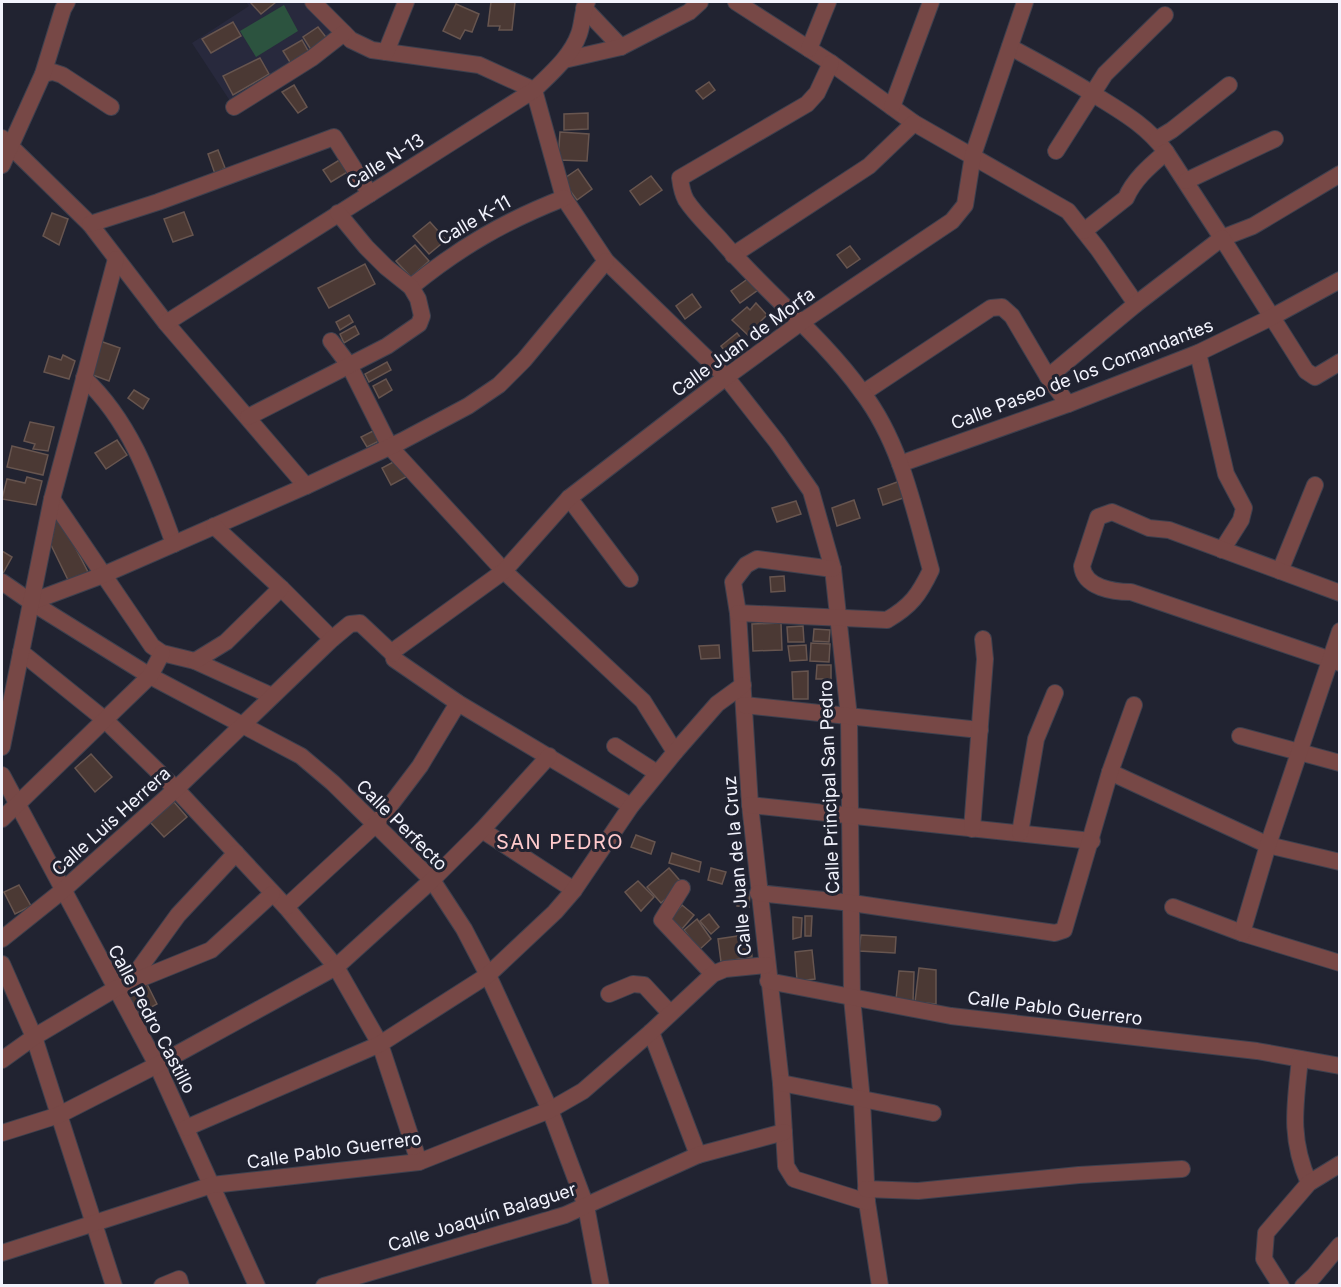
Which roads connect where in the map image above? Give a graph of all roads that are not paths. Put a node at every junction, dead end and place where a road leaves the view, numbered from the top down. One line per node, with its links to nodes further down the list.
1 (67, 2): 18 (street)
2 (313, 2): 11 (street)
3 (406, 2): 15 (street)
4 (700, 2): 12 (street)
5 (736, 2): 14 (street)
6 (828, 2): 14 (street)
7 (931, 2): 24 (street)
8 (1024, 2): 13 (street, Calle Juan de Morfa)
9 (586, 5): 12 (street); 16 (street, Calle N-13)
10 (1165, 15): 21 (street)
11 (344, 33): 15 (street); 23 (street)
12 (621, 47): 16 (street)
13 (1010, 47): 21 (street); 30 (street, Calle Juan de Morfa)
14 (809, 49): 17 (street)
15 (386, 52): 20 (street)
16 (564, 60): 20 (street, Calle N-13)
17 (831, 63): 24 (street); 40 (street)
18 (43, 74): 22 (street); 27 (street)
19 (1228, 85): 28 (street)
20 (534, 90): 34 (street, Calle N-13); 35 (street, Calle Principal San Pedro)
21 (1092, 94): 28 (street); 29 (street)
22 (111, 107)
23 (234, 107)
24 (892, 107): 25 (street)
25 (914, 123): 30 (street); 40 (street)
26 (1275, 139): 33 (street)
27 (5, 142): 31 (street); 37 (street)
28 (1162, 146): 33 (street); 38 (street)
29 (1056, 151)
30 (973, 155): 38 (street); 48 (street, Calle Juan de Morfa)
31 (2, 165)
32 (1340, 174): 39 (street)
33 (1186, 181): 39 (street)
34 (370, 194): 36 (street, Calle N-13); 37 (street)
35 (564, 198): 42 (street, Calle Principal San Pedro); 44 (street, Calle K-11)
36 (338, 213): 44 (street); 47 (street, Calle N-13)
37 (90, 224): 41 (street)
38 (1084, 231): 45 (street)
39 (1222, 238): 45 (street); 46 (street)
40 (733, 255): 48 (street)
41 (116, 259): 47 (street); 55 (street)
42 (606, 261): 53 (street, Calle Principal San Pedro); 59 (street)
43 (1340, 280): 46 (street, Calle Paseo de los Comandantes)
44 (411, 287): 52 (street)
45 (1136, 304): 54 (street)
46 (1272, 317): 50 (street, Calle Paseo de los Comandantes); 51 (street)
47 (166, 323): 58 (street)
48 (800, 323): 53 (street, Calle Juan de Morfa); 56 (street)
49 (331, 341): 52 (street)
50 (1198, 353): 57 (street, Calle Paseo de los Comandantes); 67 (street)
51 (1340, 362)
52 (349, 365): 58 (street); 59 (street)
53 (726, 377): 63 (street, Calle Juan de Morfa); 68 (street, Calle Principal San Pedro)
54 (1048, 377): 56 (street); 57 (street)
55 (84, 378): 64 (street); 66 (street)
56 (863, 393): 60 (street)
57 (1068, 404): 60 (street, Calle Paseo de los Comandantes)
58 (248, 417): 62 (street)
59 (390, 447): 62 (street); 69 (street)
60 (900, 464): 78 (street)
61 (1315, 485): 70 (street)
62 (306, 486): 65 (street)
63 (569, 498): 69 (street, Calle Juan de Morfa); 72 (street)
64 (52, 499): 71 (street); 76 (street)
65 (214, 526): 66 (street); 74 (street)
66 (174, 544): 71 (street)
67 (1222, 550): 70 (street); 86 (street)
68 (833, 569): 77 (street, Calle Juan de la Cruz); 78 (street, Calle Principal San Pedro)
69 (504, 570): 84 (street, Calle Juan de Morfa); 101 (street)
70 (1280, 571): 75 (street)
71 (103, 575): 76 (street); 83 (street)
72 (630, 579)
73 (2, 582): 76 (street, Calle Perfecto)
74 (281, 588): 80 (street); 85 (street)
75 (1340, 593)
76 (31, 602): 82 (street); 87 (street, Calle Perfecto)
77 (738, 613): 78 (street); 88 (street, Calle Juan de la Cruz)
78 (839, 618): 94 (street, Calle Principal San Pedro)
79 (1340, 631): 86 (street)
80 (332, 639): 84 (street, Calle Luis Herrera); 90 (street, Calle Luis Herrera)
81 (983, 639): 97 (street)
82 (21, 652): 95 (street); 100 (street)
83 (162, 653): 85 (street); 87 (street)
84 (393, 656): 91 (street)
85 (195, 661): 90 (street)
86 (1334, 662): 102 (street)
87 (150, 676): 95 (street); 96 (street, Calle Perfecto)
88 (743, 685): 92 (street, Calle Juan de la Cruz); 101 (street)
89 (1055, 693): 117 (street)
90 (272, 696): 96 (street, Calle Luis Herrera)
91 (458, 703): 103 (street); 114 (street)
92 (744, 705): 94 (street); 110 (street, Calle Juan de la Cruz)
93 (1134, 705): 105 (street)
94 (849, 717): 97 (street); 112 (street, Calle Principal San Pedro)
95 (104, 719): 108 (street); 109 (street)
96 (242, 726): 108 (street, Calle Luis Herrera); 114 (street, Calle Perfecto)
97 (980, 730): 115 (street)
98 (1240, 736): 102 (street)
99 (615, 746): 106 (street)
100 (2, 747)
101 (675, 752): 106 (street)
102 (1300, 752): 104 (street); 119 (street)
103 (549, 756): 111 (street); 116 (street)
104 (1340, 763)
105 (1110, 772): 118 (street); 119 (street)
106 (657, 773): 111 (street)
107 (2, 775): 109 (street, Calle Pedro Castillo)
108 (176, 789): 120 (street); 125 (street, Calle Luis Herrera)
109 (17, 804): 113 (street); 125 (street, Calle Pedro Castillo)
110 (750, 805): 112 (street); 126 (street, Calle Juan de la Cruz)
111 (631, 806): 124 (street)
112 (850, 816): 115 (street); 128 (street, Calle Principal San Pedro)
113 (2, 819)
114 (376, 824): 122 (street, Calle Perfecto); 129 (street)
115 (972, 829): 117 (street)
116 (482, 830): 122 (street); 124 (street)
117 (1020, 832): 118 (street)
118 (1092, 841): 128 (street)
119 (1268, 845): 121 (street); 131 (street)
120 (236, 853): 127 (street); 139 (street)
121 (1340, 862)
122 (432, 880): 135 (street); 138 (street, Calle Perfecto)
123 (682, 888): 137 (street)
124 (574, 890): 138 (street)
125 (62, 891): 132 (street, Calle Luis Herrera); 139 (street, Calle Pedro Castillo)
126 (758, 893): 128 (street); 136 (street, Calle Juan de la Cruz)
127 (272, 894): 129 (street); 139 (street)
128 (852, 903): 141 (street, Calle Principal San Pedro)
129 (286, 907): 135 (street)
130 (1173, 907): 131 (street)
131 (1242, 933): 133 (street)
132 (2, 939)
133 (1340, 963)
134 (2, 964): 144 (street)
135 (336, 967): 145 (street); 148 (street)
136 (767, 973): 137 (street, Calle Pablo Guerrero); 141 (street, Calle Pablo Guerrero); 150 (street, Calle Juan de la Cruz)
137 (713, 974): 142 (street, Calle Pablo Guerrero)
138 (488, 975): 145 (street); 152 (street, Calle Perfecto)
139 (121, 987): 144 (street); 148 (street, Calle Pedro Castillo)
140 (609, 994): 142 (street)
141 (852, 998): 146 (street, Calle Pablo Guerrero); 151 (street, Calle Principal San Pedro)
142 (670, 1013): 143 (street, Calle Pablo Guerrero)
143 (651, 1032): 152 (street, Calle Pablo Guerrero); 158 (street)
144 (34, 1037): 147 (street); 154 (street)
145 (380, 1044): 155 (street); 159 (street)
146 (1300, 1059): 149 (street, Calle Pablo Guerrero); 162 (street)
147 (2, 1060)
148 (157, 1065): 154 (street); 155 (street, Calle Pedro Castillo)
149 (1340, 1066)
150 (781, 1083): 151 (street); 156 (street, Calle Juan de la Cruz)
151 (862, 1101): 153 (street); 164 (street, Calle Principal San Pedro)
152 (550, 1110): 159 (street, Calle Pablo Guerrero); 165 (street, Calle Perfecto)
153 (933, 1113)
154 (59, 1115): 157 (street); 166 (street)
155 (186, 1128): 163 (street, Calle Pedro Castillo)
156 (784, 1132): 158 (street, Calle Joaquín Balaguer); 164 (street, Calle Juan de la Cruz)
157 (2, 1133)
158 (698, 1155): 165 (street, Calle Joaquín Balaguer)
159 (419, 1162): 163 (street, Calle Pablo Guerrero)
160 (1340, 1164): 162 (street)
161 (1182, 1168): 164 (street, Calle Juan de la Cruz)
162 (1309, 1184): 177 (street)
163 (212, 1185): 166 (street, Calle Pablo Guerrero); 173 (street, Calle Pedro Castillo)
164 (866, 1196): 176 (street, Calle Principal San Pedro)
165 (586, 1206): 174 (street, Calle Joaquín Balaguer); 175 (street, Calle Perfecto)
166 (93, 1225): 168 (street, Calle Pablo Guerrero); 170 (street)
167 (1340, 1245): 169 (street)
168 (2, 1253)
169 (1313, 1282)
170 (114, 1286)
171 (162, 1286): 172 (street)
172 (181, 1286)
173 (257, 1286)
174 (324, 1286)
175 (601, 1286)
176 (880, 1286)
177 (1281, 1286)

